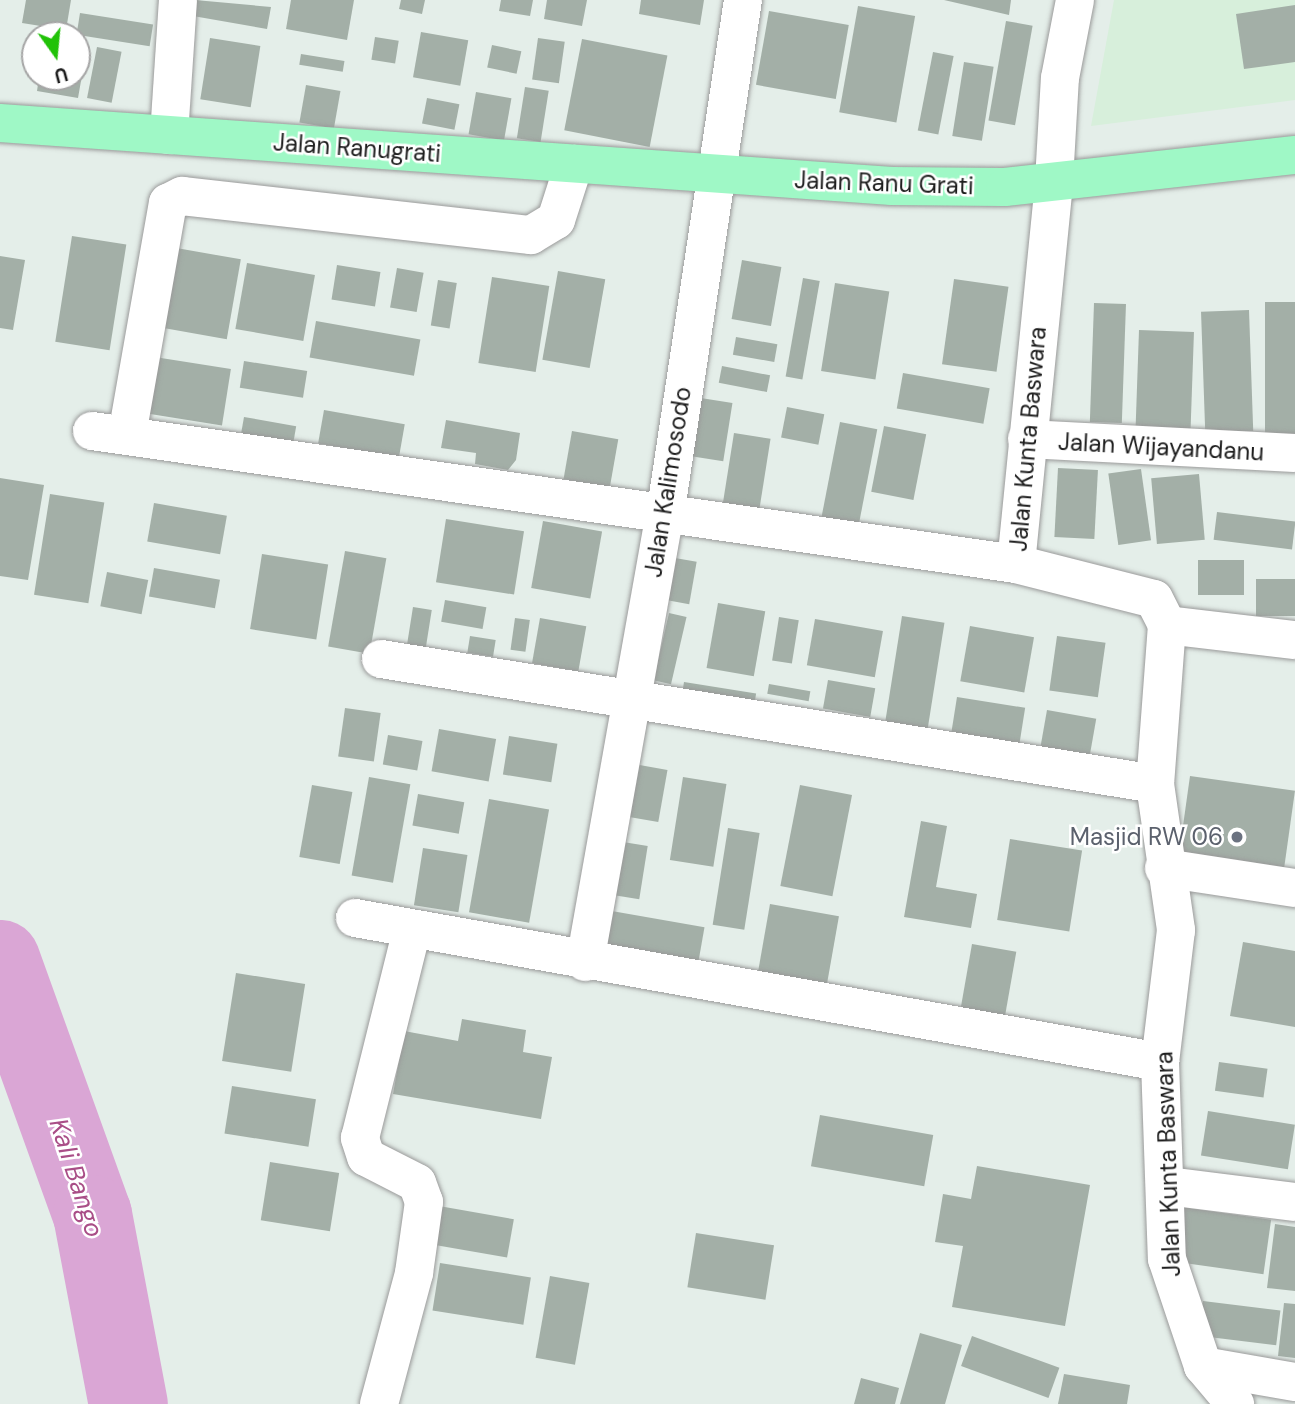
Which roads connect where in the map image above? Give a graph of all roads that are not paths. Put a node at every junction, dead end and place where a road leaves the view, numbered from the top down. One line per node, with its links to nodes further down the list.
1 (178, 0): 5 (street)
2 (743, 0): 8 (street, Jalan Kalimosodo)
3 (1075, 0): 9 (street, Jalan Kunta Baswara)
4 (0, 123): 5 (main road, Jalan Ranugrati)
5 (169, 135): 7 (main road, Jalan Ranugrati)
6 (1295, 155): 9 (main road, Jalan Ranu Grati)
7 (574, 164): 8 (main road, Jalan Ranugrati); 12 (street)
8 (714, 174): 9 (main road, Jalan Ranu Grati); 12 (street, Jalan Kalimosodo)
9 (1054, 181): 10 (street, Jalan Kunta Baswara)
10 (1027, 439): 11 (street, Jalan Wijayandanu); 13 (street, Jalan Kunta Baswara)
11 (1295, 453)
12 (666, 509): 13 (street); 17 (street, Jalan Kalimosodo)
13 (1016, 564): 14 (street, Jalan Kunta Baswara)
14 (1167, 625): 15 (street); 18 (street, Jalan Kunta Baswara)
15 (1295, 640)
16 (382, 659): 17 (street)
17 (631, 701): 18 (street); 23 (street, Jalan Kalimosodo)
18 (1155, 784): 19 (street, Jalan Kunta Baswara)
19 (1164, 869): 20 (street); 24 (street, Jalan Kunta Baswara)
20 (1295, 888)
21 (355, 918): 22 (street)
22 (412, 929): 23 (street); 29 (street)
23 (585, 962): 24 (street)
24 (1160, 1062): 25 (street, Jalan Kunta Baswara)
25 (1167, 1186): 26 (street); 28 (street, Jalan Kunta Baswara)
26 (1295, 1202)
27 (1295, 1382): 28 (street)
28 (1216, 1390)
29 (379, 1404)

